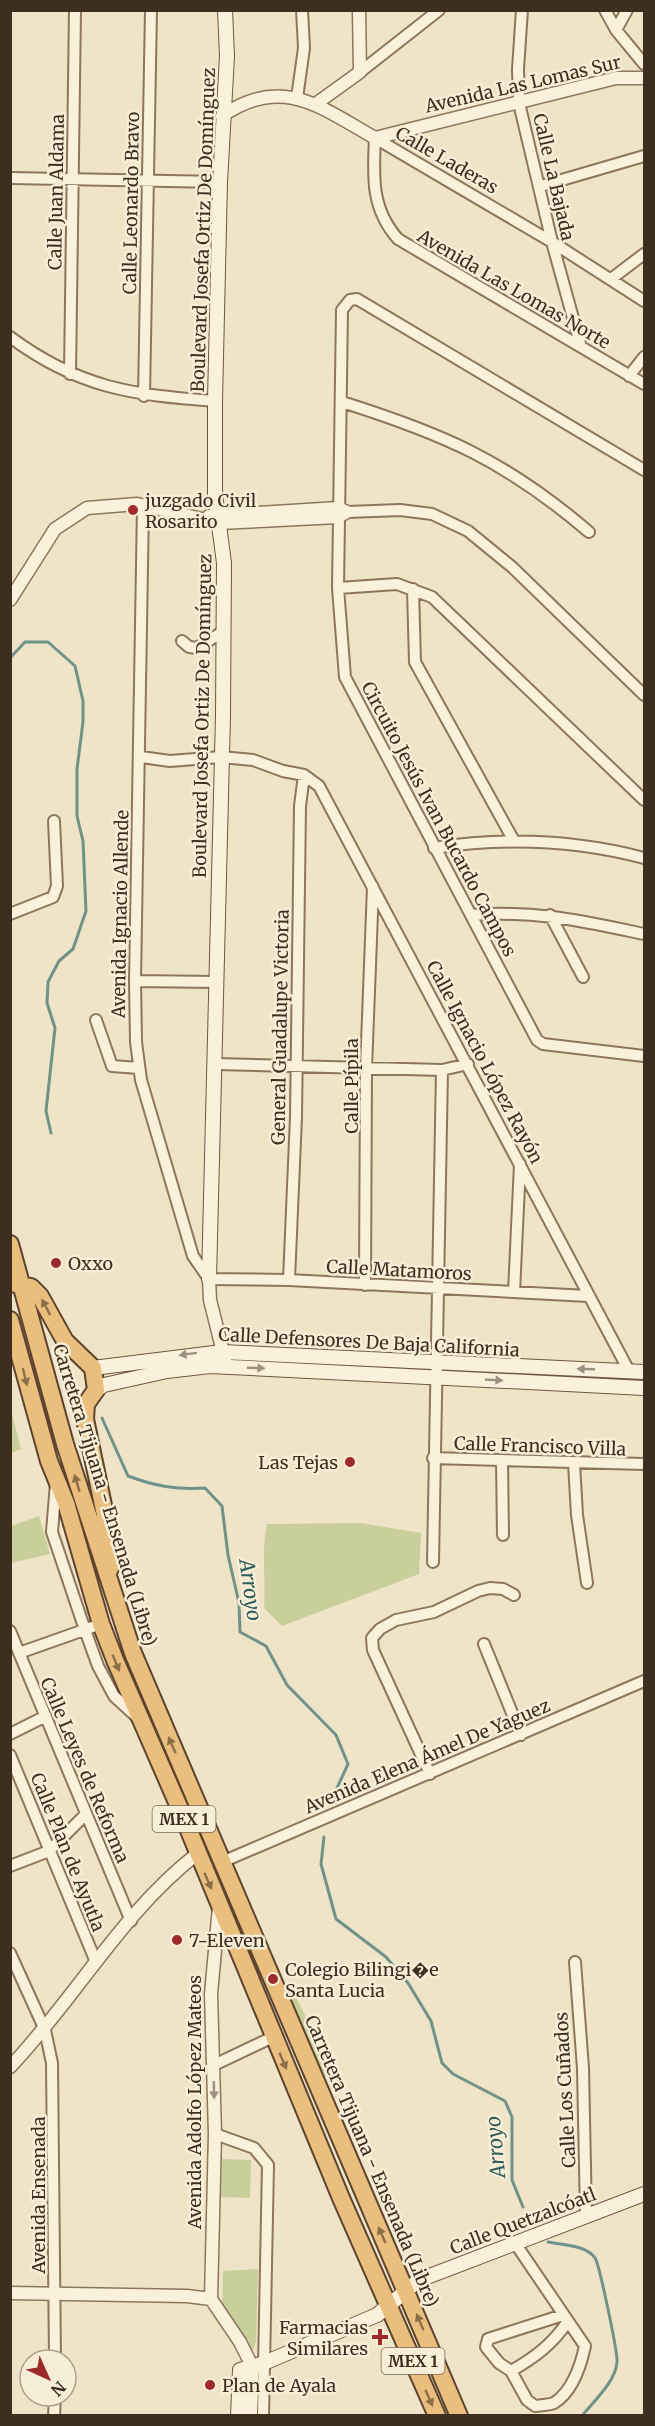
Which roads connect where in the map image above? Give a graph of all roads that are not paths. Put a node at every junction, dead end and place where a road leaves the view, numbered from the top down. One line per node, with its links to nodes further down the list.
1 (75, 10): 21 (street, Calle Juan Aldama)
2 (151, 10): 22 (street, Calle Leonardo Bravo)
3 (225, 10): 17 (main road, Boulevard Josefa Ortiz De Domínguez)
4 (302, 10): 14 (street)
5 (359, 10): 12 (street)
6 (439, 10): 12 (street)
7 (522, 10): 16 (street, Calle La Bajada)
8 (605, 10): 10 (street)
9 (627, 10): 10 (street)
10 (616, 30): 11 (street)
11 (645, 64)
12 (360, 72): 15 (street)
13 (645, 78): 16 (street, Avenida Las Lomas Sur)
14 (297, 98): 15 (street, Calle Laderas); 17 (street, Calle Laderas)
15 (317, 103): 18 (street, Calle Laderas)
16 (519, 103): 18 (street, Avenida Las Lomas Sur); 24 (street, Calle La Bajada)
17 (222, 116): 23 (main road, Boulevard Josefa Ortiz De Domínguez)
18 (375, 138): 25 (street, Calle Laderas); 30 (street, Avenida Las Lomas Norte)
19 (645, 156): 24 (street)
20 (10, 178): 21 (street)
21 (74, 178): 22 (street); 32 (street, Calle Juan Aldama)
22 (148, 180): 23 (street); 35 (street, Calle Leonardo Bravo)
23 (220, 182): 36 (main road, Boulevard Josefa Ortiz De Domínguez)
24 (541, 186): 25 (street, Calle La Bajada)
25 (552, 242): 27 (street, Calle Laderas); 30 (street, Calle La Bajada)
26 (645, 254): 27 (street)
27 (611, 279): 28 (street, Calle Laderas)
28 (645, 301)
29 (10, 337): 32 (street)
30 (581, 347): 33 (street, Avenida Las Lomas Norte)
31 (645, 357): 33 (street)
32 (70, 374): 35 (street)
33 (629, 376): 34 (street, Avenida Las Lomas Norte)
34 (645, 384)
35 (144, 396): 36 (street)
36 (215, 401): 41 (main road, Boulevard Josefa Ortiz De Domínguez)
37 (342, 402): 38 (street, Circuito Jesús Ivan Bucardo Campos); 40 (street, Circuito Jesús Ivan Bucardo Campos); 42 (street)
38 (645, 470)
39 (143, 506): 41 (street); 45 (street); 49 (street, Avenida Ignacio Allende)
40 (341, 512): 41 (street); 43 (street, Circuito Jesús Ivan Bucardo Campos); 48 (street)
41 (219, 518): 46 (main road, Boulevard Josefa Ortiz De Domínguez)
42 (589, 532)
43 (338, 588): 44 (street); 55 (street, Circuito Jesús Ivan Bucardo Campos)
44 (412, 589): 52 (street); 54 (street)
45 (10, 600)
46 (224, 631): 47 (street); 50 (main road, Boulevard Josefa Ortiz De Domínguez)
47 (182, 641)
48 (645, 695)
49 (141, 757): 50 (street); 63 (street, Avenida Ignacio Allende)
50 (221, 757): 51 (street); 64 (main road, Boulevard Josefa Ortiz De Domínguez)
51 (304, 775): 57 (street, Calle Ignacio López Rayón); 69 (street, General Guadalupe Victoria)
52 (645, 800)
53 (54, 821): 58 (street)
54 (514, 841): 55 (street); 56 (street)
55 (434, 848): 59 (street, Circuito Jesús Ivan Bucardo Campos)
56 (645, 858)
57 (373, 886): 67 (street, Calle Ignacio López Rayón); 71 (street, Calle Pípila)
58 (10, 914)
59 (472, 915): 60 (street); 66 (street, Circuito Jesús Ivan Bucardo Campos)
60 (550, 915): 61 (street); 62 (street)
61 (644, 935)
62 (583, 977)
63 (135, 981): 64 (street); 70 (street, Avenida Ignacio Allende)
64 (217, 982): 68 (main road, Boulevard Josefa Ortiz De Domínguez)
65 (96, 1020): 70 (street)
66 (645, 1056)
67 (468, 1064): 72 (street); 73 (street, Calle Ignacio López Rayón)
68 (216, 1065): 69 (street); 75 (main road, Boulevard Josefa Ortiz De Domínguez)
69 (296, 1066): 71 (street); 76 (street, General Guadalupe Victoria)
70 (139, 1068): 75 (street, Avenida Ignacio Allende)
71 (366, 1069): 72 (street); 78 (street, Calle Pípila)
72 (442, 1070): 79 (street)
73 (520, 1164): 80 (street); 81 (street, Calle Ignacio López Rayón)
74 (10, 1244): 77 (highway, Carretera Tijuana - Ensenada (Libre) / MEX 1)
75 (209, 1279): 76 (street, Calle Matamoros); 83 (street, Avenida Ignacio Allende)
76 (289, 1280): 78 (street, Calle Matamoros)
77 (16, 1281): 87 (highway, one-way to 77); 103 (highway, Carretera Tijuana - Ensenada (Libre) / MEX 1, one-way to 77)
78 (365, 1285): 79 (street, Calle Matamoros)
79 (437, 1288): 80 (street, Calle Matamoros); 85 (street)
80 (514, 1292): 81 (street, Calle Matamoros)
81 (588, 1296): 88 (street, Calle Ignacio López Rayón)
82 (10, 1320): 99 (highway, MEX 1, one-way to 99)
83 (222, 1352): 84 (main road, Calle Defensores De Baja California); 86 (street, Avenida Ignacio Allende); 87 (main road, Calle Defensores De Baja California, one-way to 87)
84 (358, 1358): 85 (main road, Calle Defensores De Baja California); 89 (street)
85 (435, 1363): 88 (main road, Calle Defensores De Baja California, one-way to 85); 91 (street)
86 (227, 1367): 89 (main road, Calle Defensores De Baja California, one-way to 89); 94 (main road, Calle Defensores De Baja California)
87 (93, 1368): 94 (highway)
88 (629, 1371): 90 (main road, Calle Defensores De Baja California); 92 (main road)
89 (358, 1372): 91 (main road, Calle Defensores De Baja California)
90 (645, 1372)
91 (435, 1377): 92 (main road, Calle Defensores De Baja California, one-way to 92); 95 (street)
92 (628, 1387): 93 (main road, Calle Defensores De Baja California)
93 (644, 1389)
94 (96, 1390): 103 (highway)
95 (433, 1458): 96 (street, Calle Francisco Villa); 102 (street)
96 (502, 1461): 97 (street, Calle Francisco Villa); 101 (street)
97 (574, 1463): 98 (street, Calle Francisco Villa); 104 (street)
98 (645, 1464)
99 (57, 1480): 100 (highway, MEX 1); 107 (street)
100 (66, 1503): 103 (highway); 106 (highway, MEX 1)
101 (503, 1535)
102 (433, 1562)
103 (108, 1571): 118 (highway, Carretera Tijuana - Ensenada (Libre) / MEX 1, one-way to 103)
104 (586, 1583)
105 (514, 1595): 117 (street)
106 (101, 1624): 107 (street); 113 (highway, MEX 1, one-way to 113)
107 (85, 1630): 110 (street); 113 (street)
108 (10, 1631): 110 (street, Calle Leyes de Reforma)
109 (484, 1644): 115 (street)
110 (19, 1653): 112 (street, Calle Leyes de Reforma)
111 (645, 1681): 115 (street, Avenida Elena Ámel De Yaguez)
112 (46, 1716): 114 (street); 119 (street, Calle Leyes de Reforma)
113 (140, 1720): 120 (highway, MEX 1)
114 (10, 1734)
115 (521, 1735): 117 (street, Avenida Elena Ámel De Yaguez)
116 (10, 1755): 121 (street, Calle Plan de Ayutla)
117 (430, 1774): 123 (street, Avenida Elena Ámel De Yaguez)
118 (196, 1798): 120 (highway); 123 (highway, Carretera Tijuana - Ensenada (Libre) / MEX 1)
119 (85, 1815): 121 (street); 126 (street, Calle Leyes de Reforma)
120 (183, 1816): 122 (highway, MEX 1)
121 (50, 1851): 124 (street); 128 (street, Calle Plan de Ayutla)
122 (196, 1854): 125 (highway, MEX 1, one-way to 125); 126 (street)
123 (222, 1862): 139 (highway, Carretera Tijuana - Ensenada (Libre) / MEX 1, one-way to 123)
124 (10, 1866)
125 (219, 1906): 132 (highway, MEX 1); 133 (street, Avenida Adolfo López Mateos)
126 (130, 1922): 128 (street)
127 (10, 1953): 130 (street, Avenida Ensenada)
128 (96, 1962): 131 (street)
129 (575, 1962): 137 (street, Calle Los Cuñados)
130 (13, 1971): 131 (street, Avenida Ensenada)
131 (45, 2031): 134 (street); 141 (street, Avenida Ensenada)
132 (273, 2037): 133 (street); 143 (highway, MEX 1, one-way to 143)
133 (214, 2065): 135 (street, Avenida Adolfo López Mateos, one-way to 135)
134 (10, 2067)
135 (215, 2134): 142 (street, Avenida Adolfo López Mateos); 146 (street)
136 (645, 2194): 137 (main road, Calle Quetzalcóatl)
137 (586, 2216): 138 (main road, Calle Quetzalcóatl)
138 (515, 2243): 139 (main road, Calle Quetzalcóatl); 144 (street)
139 (406, 2289): 143 (main road, Calle Quetzalcóatl); 152 (highway, Carretera Tijuana - Ensenada (Libre) / MEX 1, one-way to 139)
140 (10, 2292): 141 (street)
141 (55, 2293): 142 (street); 145 (street, Avenida Ensenada)
142 (211, 2299): 146 (street)
143 (389, 2306): 146 (main road, Calle Quetzalcóatl); 151 (highway, MEX 1, one-way to 151)
144 (565, 2318): 147 (street); 147 (street); 147 (street)
145 (55, 2348)
146 (250, 2364): 148 (main road); 149 (main road); 150 (street)
147 (511, 2372)
148 (238, 2415)
149 (250, 2415)
150 (263, 2415)
151 (437, 2415)
152 (459, 2415)

